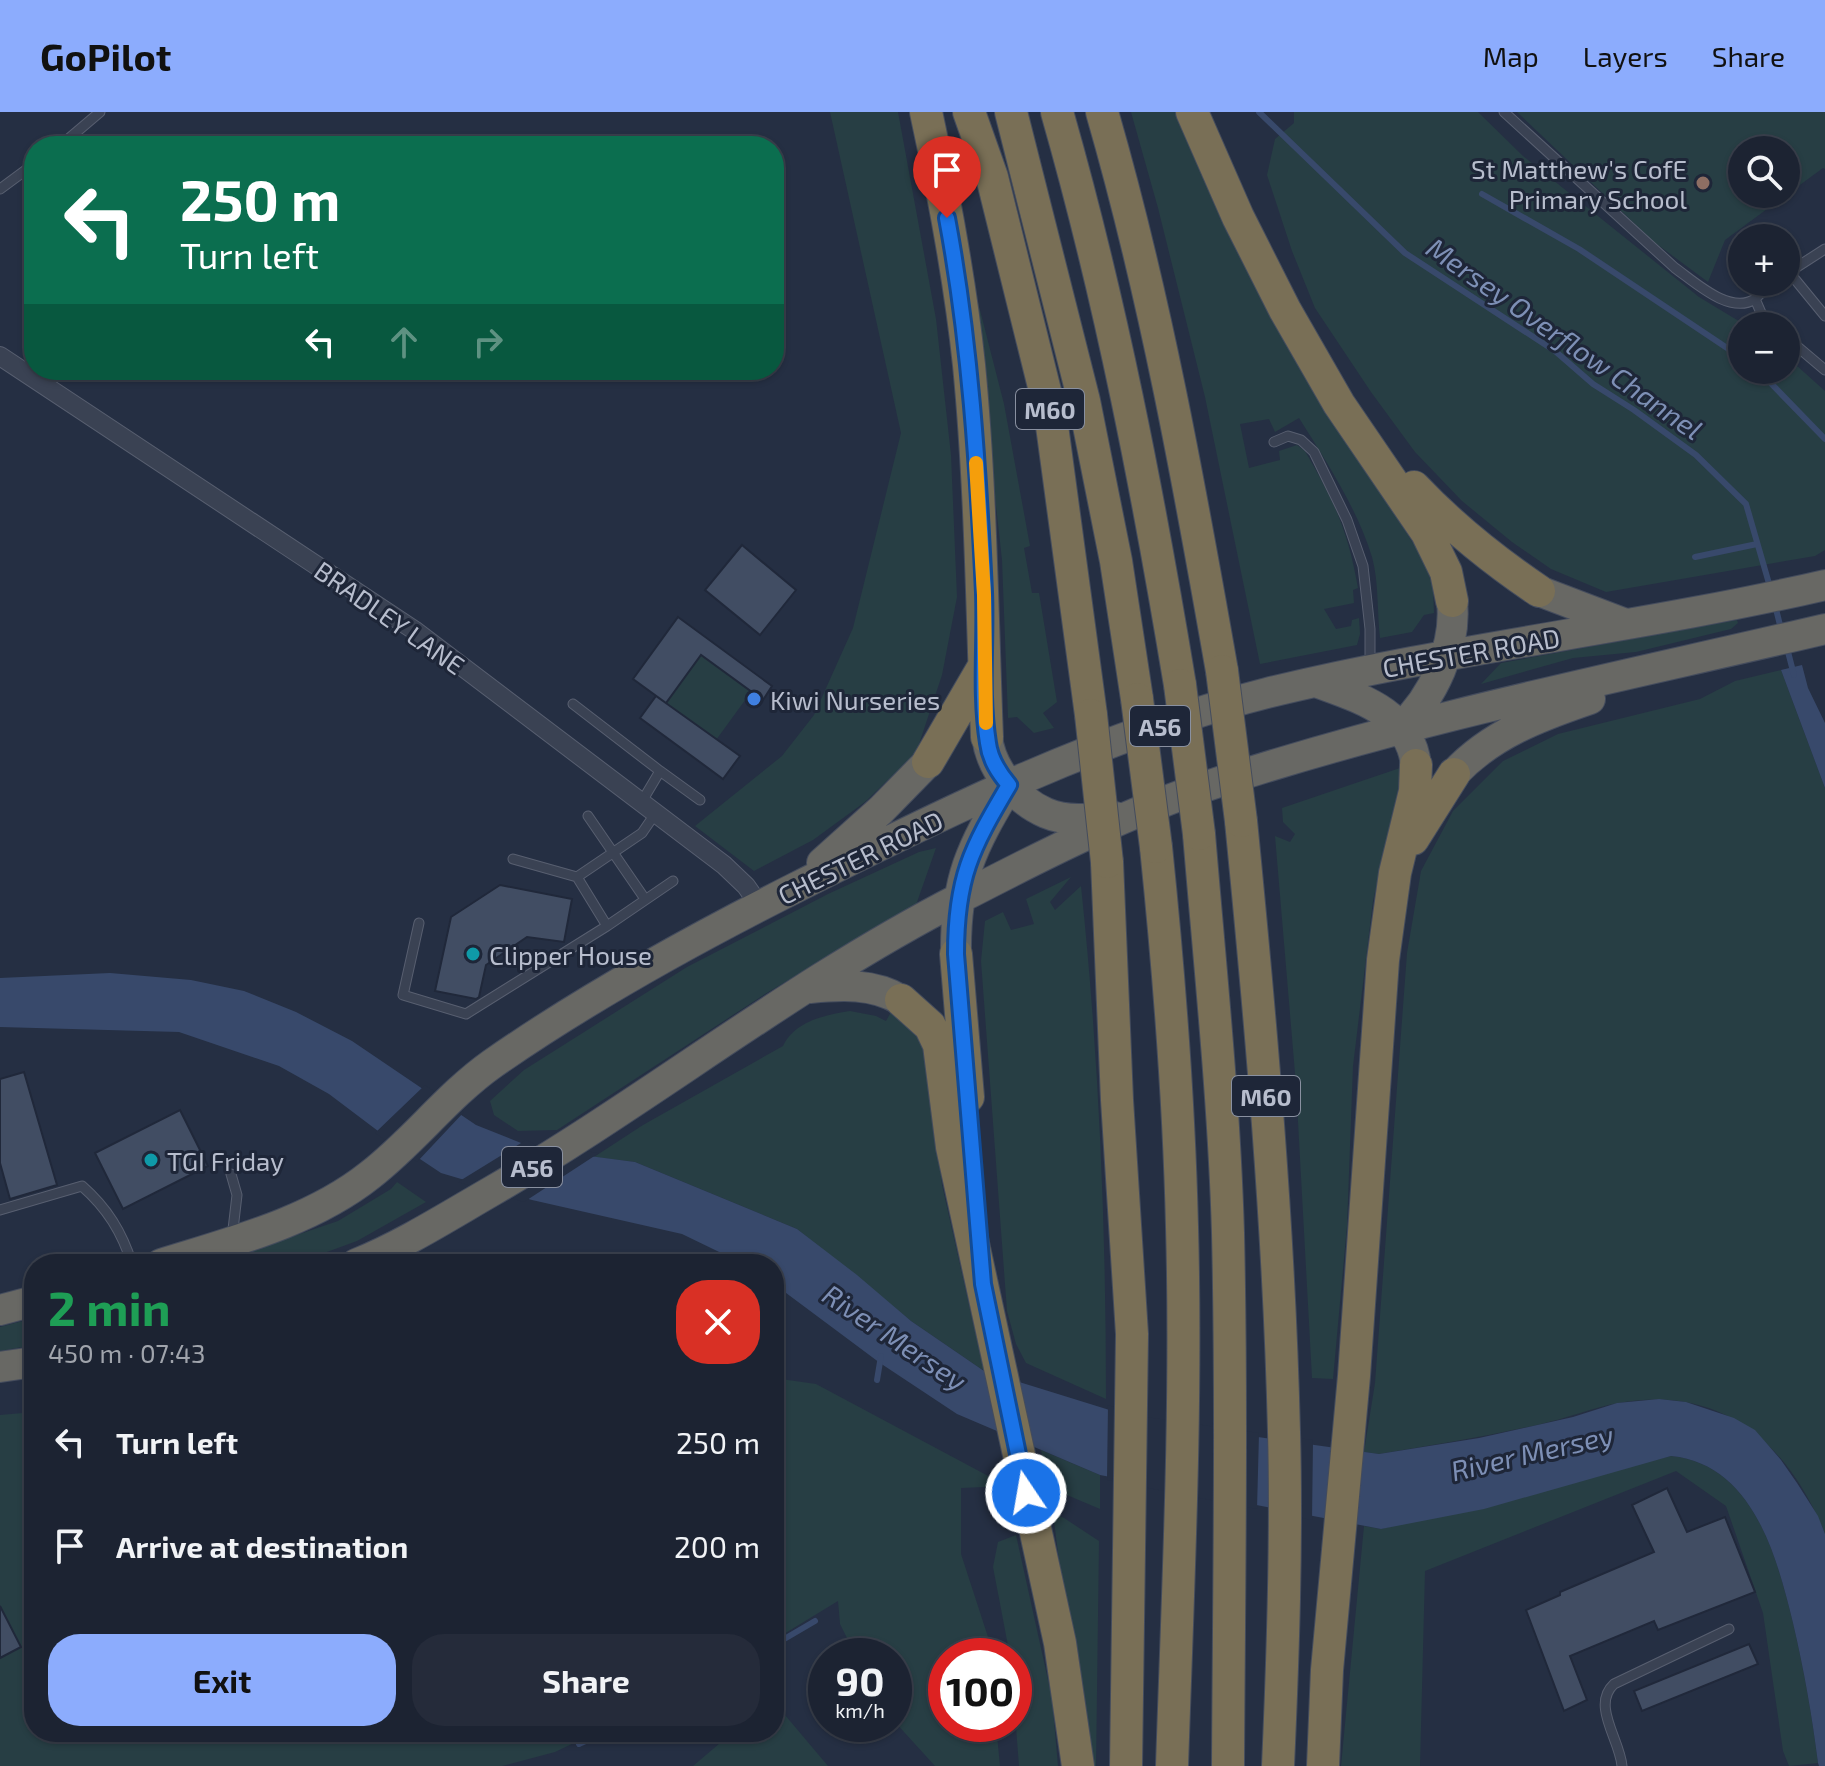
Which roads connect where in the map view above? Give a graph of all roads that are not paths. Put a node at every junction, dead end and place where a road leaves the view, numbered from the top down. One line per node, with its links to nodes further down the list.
1 (100, 112): 9 (lane)
2 (926, 112): 33 (highway)
3 (969, 112): 76 (highway, M60, bridge)
4 (1011, 112): 77 (highway, M60, bridge)
5 (1057, 112): 78 (highway, M60, bridge)
6 (1102, 112): 79 (highway, M60, bridge)
7 (1192, 112): 17 (highway)
8 (1504, 112): 16 (lane)
9 (72, 136)
10 (24, 171): 11 (lane)
11 (0, 189)
12 (1825, 249): 13 (lane)
13 (1800, 265)
14 (1800, 288): 19 (lane)
15 (1758, 296): 16 (lane)
16 (1755, 299): 18 (lane)
17 (1285, 310): 27 (highway); 28 (highway)
18 (1761, 312)
19 (1825, 316)
20 (1800, 349): 22 (lane)
21 (0, 356): 23 (street, BRADLEY LANE)
22 (1825, 370)
23 (24, 372)
24 (35, 380): 45 (street, BRADLEY LANE)
25 (1274, 442): 34 (lane)
26 (1823, 584): 29 (highway, CHESTER ROAD / A56)
27 (1539, 591): 29 (highway)
28 (1452, 601): 32 (highway)
29 (1625, 624): 32 (highway, CHESTER ROAD / A56)
30 (1825, 629): 31 (highway, CHESTER ROAD / A56)
31 (1744, 648): 37 (highway, CHESTER ROAD / A56); 42 (highway)
32 (1444, 656): 34 (highway, CHESTER ROAD / A56); 37 (highway)
33 (984, 666): 38 (highway); 39 (highway)
34 (1370, 670): 35 (highway, CHESTER ROAD / A56)
35 (1316, 682): 37 (highway); 43 (highway, CHESTER ROAD / A56)
36 (573, 704): 41 (lane)
37 (1400, 728): 40 (highway); 47 (highway, CHESTER ROAD / A56)
38 (987, 737): 43 (highway)
39 (928, 762): 53 (highway)
40 (1416, 765): 50 (highway)
41 (660, 771): 44 (lane); 45 (lane)
42 (1454, 774): 50 (highway)
43 (1009, 785): 47 (highway, A56); 53 (highway, CHESTER ROAD / A56); 55 (highway)
44 (700, 800)
45 (648, 808): 48 (lane); 56 (street, BRADLEY LANE)
46 (588, 816): 48 (lane)
47 (1129, 816): 55 (highway, CHESTER ROAD / A56)
48 (613, 853): 51 (lane); 54 (lane)
49 (513, 859): 51 (lane)
50 (1395, 873): 74 (highway)
51 (577, 877): 58 (lane)
52 (673, 881): 54 (lane)
53 (794, 888): 56 (highway, CHESTER ROAD / A56)
54 (645, 899): 58 (lane)
55 (958, 899): 59 (highway); 60 (highway, CHESTER ROAD / A56)
56 (760, 906): 64 (highway, CHESTER ROAD / A56)
57 (419, 923): 58 (lane)
58 (607, 926)
59 (956, 954): 68 (highway)
60 (808, 988): 61 (highway); 67 (highway, CHESTER ROAD / A56)
61 (901, 1000): 68 (highway)
62 (231, 1174): 64 (lane)
63 (0, 1210): 65 (lane)
64 (219, 1249): 66 (highway, CHESTER ROAD / A56)
65 (129, 1254)
66 (200, 1254)
67 (376, 1254)
68 (985, 1299): 75 (highway)
69 (24, 1304): 70 (highway)
70 (0, 1310)
71 (24, 1363): 72 (highway)
72 (0, 1367)
73 (1729, 1629): 82 (lane)
74 (1327, 1670): 80 (highway); 81 (highway)
75 (1078, 1766)
76 (1126, 1766)
77 (1172, 1766)
78 (1228, 1766)
79 (1278, 1766)
80 (1310, 1766)
81 (1323, 1766)
82 (1622, 1766)

